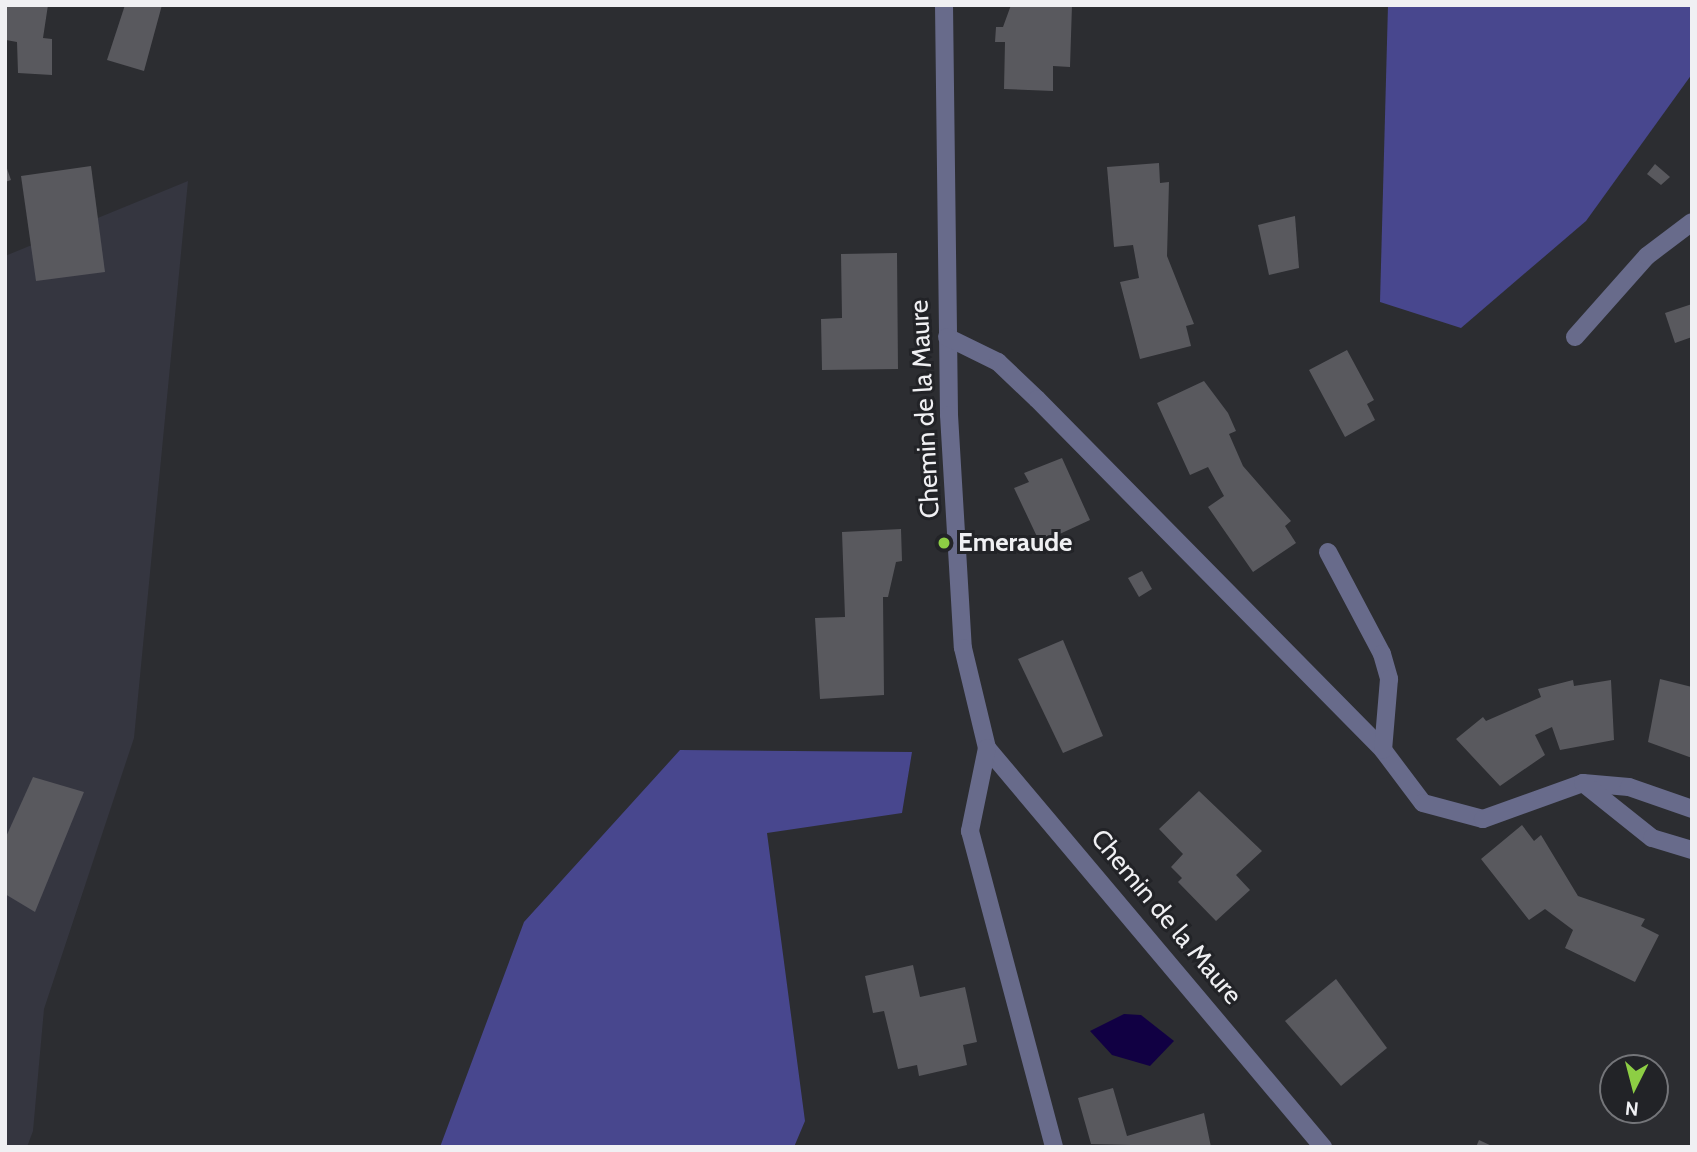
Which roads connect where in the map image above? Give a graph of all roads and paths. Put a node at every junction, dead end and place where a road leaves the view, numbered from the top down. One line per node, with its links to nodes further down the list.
1 (944, 5): 3 (street, Chemin de la Maure)
2 (1692, 222): 4 (street)
3 (947, 337): 6 (street, Chemin de la Maure); 7 (street)
4 (1574, 337)
5 (1328, 552): 7 (street)
6 (987, 748): 11 (street); 12 (street, Chemin de la Maure)
7 (1383, 750): 8 (street)
8 (1583, 783): 9 (street); 10 (street)
9 (1692, 809)
10 (1692, 850)
11 (1054, 1147)
12 (1323, 1147)

